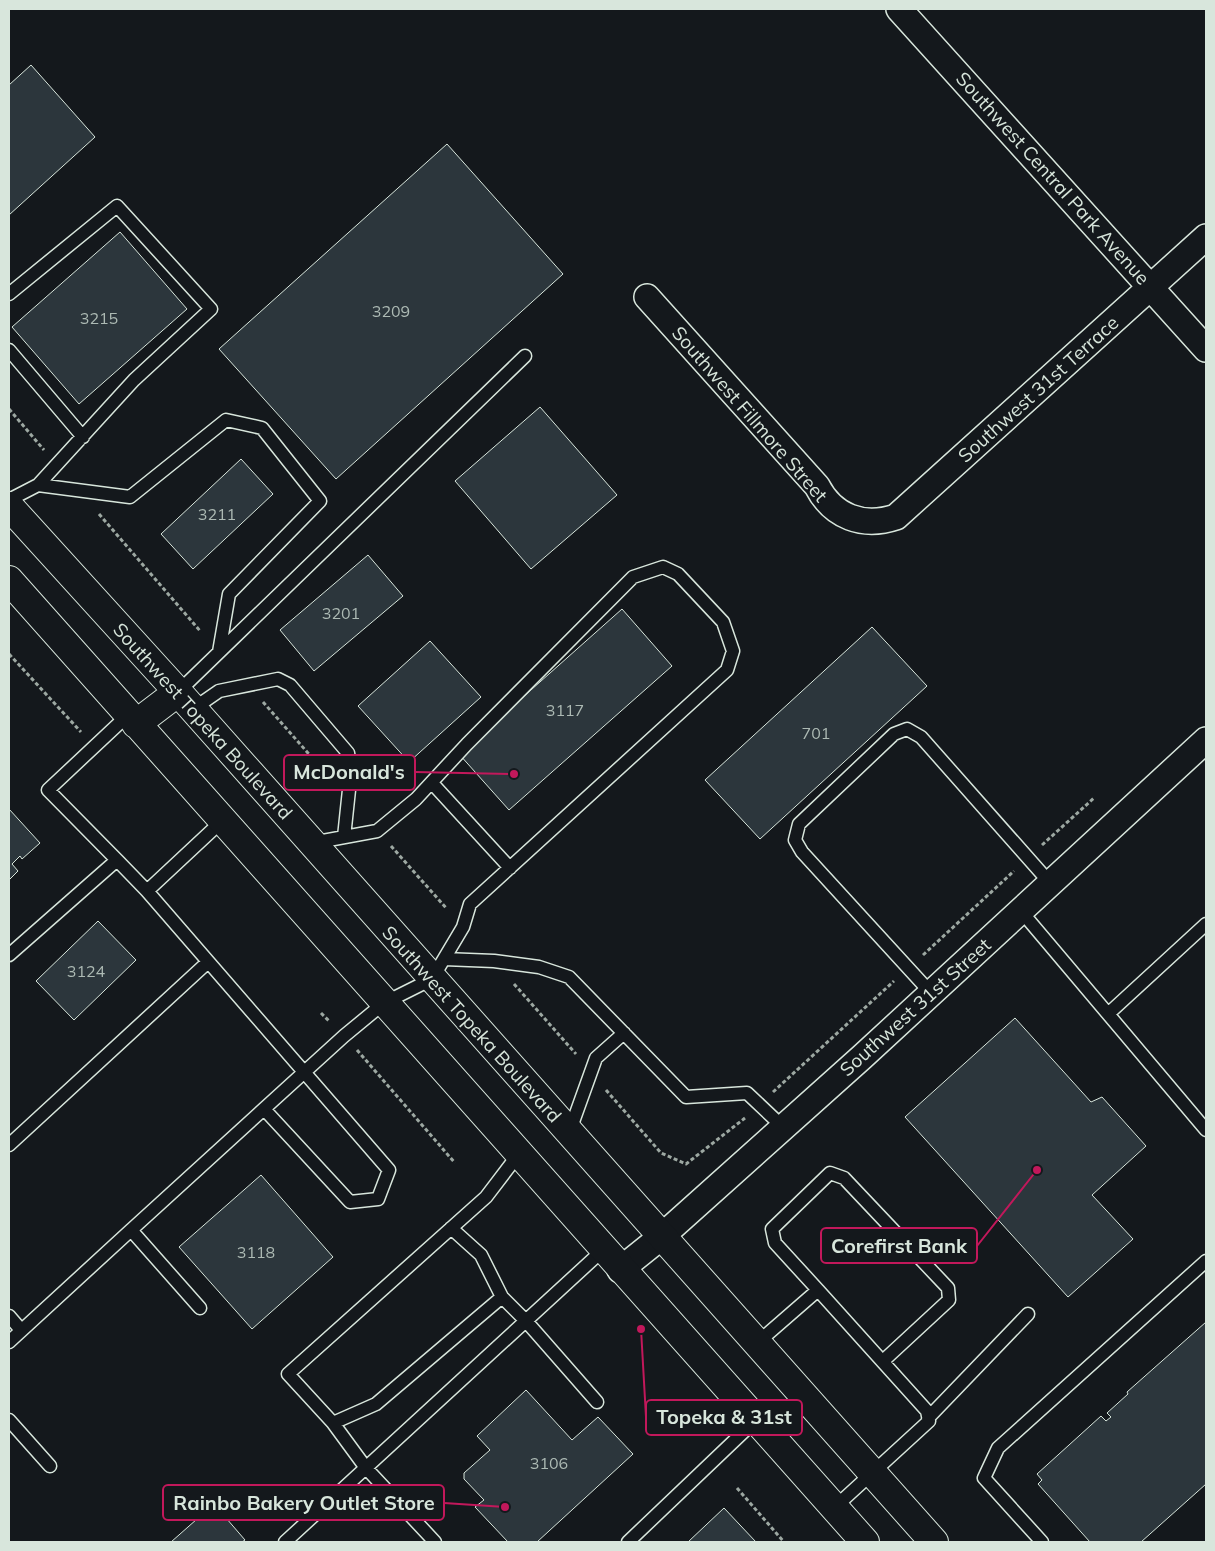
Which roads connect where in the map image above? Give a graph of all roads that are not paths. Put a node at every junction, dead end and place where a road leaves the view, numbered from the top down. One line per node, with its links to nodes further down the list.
1 (899, 9): 3 (street, Southwest Central Park Avenue)
2 (1206, 237): 3 (street, Southwest 31st Terrace)
3 (1151, 287): 6 (street, Southwest Central Park Avenue); 13 (street, Southwest 31st Terrace)
4 (9, 294): 9 (lane)
5 (647, 298): 13 (street, Southwest Fillmore Street)
6 (1206, 349)
7 (9, 350): 9 (lane)
8 (525, 356): 15 (lane)
9 (83, 437): 10 (lane)
10 (38, 485): 11 (lane); 15 (lane)
11 (9, 500)
12 (9, 506): 16 (main road, Southwest Topeka Boulevard)
13 (861, 521)
14 (9, 580): 17 (main road)
15 (219, 652): 16 (lane)
16 (185, 700): 17 (main road); 21 (lane); 22 (main road, Southwest Topeka Boulevard)
17 (132, 720): 20 (main road); 23 (lane)
18 (1206, 740): 25 (street, Southwest 31st Street)
19 (432, 783): 21 (lane); 24 (lane); 24 (lane)
20 (222, 821): 26 (lane); 33 (main road)
21 (344, 837): 22 (lane)
22 (312, 844): 31 (main road, Southwest Topeka Boulevard)
23 (117, 860): 26 (lane); 29 (lane)
24 (510, 868): 31 (lane)
25 (1051, 884): 27 (street, Southwest 31st Street); 32 (lane)
26 (148, 891): 30 (lane)
27 (1021, 911): 32 (street, Southwest 31st Street); 34 (lane)
28 (1206, 924): 34 (lane)
29 (9, 955)
30 (208, 962): 36 (lane); 41 (lane)
31 (438, 969): 33 (lane); 35 (lane); 40 (main road, Southwest Topeka Boulevard)
32 (931, 993): 38 (street, Southwest 31st Street)
33 (384, 1003): 36 (lane); 42 (main road)
34 (1108, 1014): 39 (lane)
35 (624, 1033): 38 (lane); 40 (lane)
36 (303, 1073): 37 (lane); 37 (lane)
37 (264, 1109): 44 (lane)
38 (783, 1127): 45 (street, Southwest 31st Street)
39 (1206, 1130)
40 (569, 1133): 45 (main road, Southwest Topeka Boulevard)
41 (9, 1145)
42 (518, 1155): 43 (lane); 46 (main road)
43 (451, 1228): 49 (lane); 62 (lane)
44 (131, 1230): 50 (lane); 54 (lane)
45 (661, 1237): 46 (street, Southwest 31st Street); 56 (main road, Southwest Topeka Boulevard)
46 (611, 1260): 53 (lane); 61 (main road)
47 (1206, 1261): 72 (lane)
48 (818, 1290): 56 (lane); 57 (lane); 57 (lane)
49 (502, 1297): 53 (lane); 62 (lane)
50 (200, 1308)
51 (1028, 1314): 59 (lane)
52 (9, 1316): 54 (lane)
53 (526, 1321): 58 (lane); 64 (lane)
54 (21, 1330): 55 (lane)
55 (9, 1342)
56 (756, 1344): 65 (main road, Southwest Topeka Boulevard)
57 (884, 1361): 59 (lane)
58 (597, 1402)
59 (928, 1418): 65 (lane)
60 (9, 1420): 63 (lane)
61 (756, 1420): 66 (main road); 70 (lane)
62 (333, 1423): 64 (lane)
63 (50, 1466)
64 (366, 1468): 68 (lane); 69 (lane)
65 (872, 1474): 66 (lane); 67 (main road, Southwest Topeka Boulevard)
66 (834, 1508): 71 (main road)
67 (925, 1539)
68 (285, 1542)
69 (435, 1542)
70 (628, 1542)
71 (865, 1542)
72 (1042, 1542)

